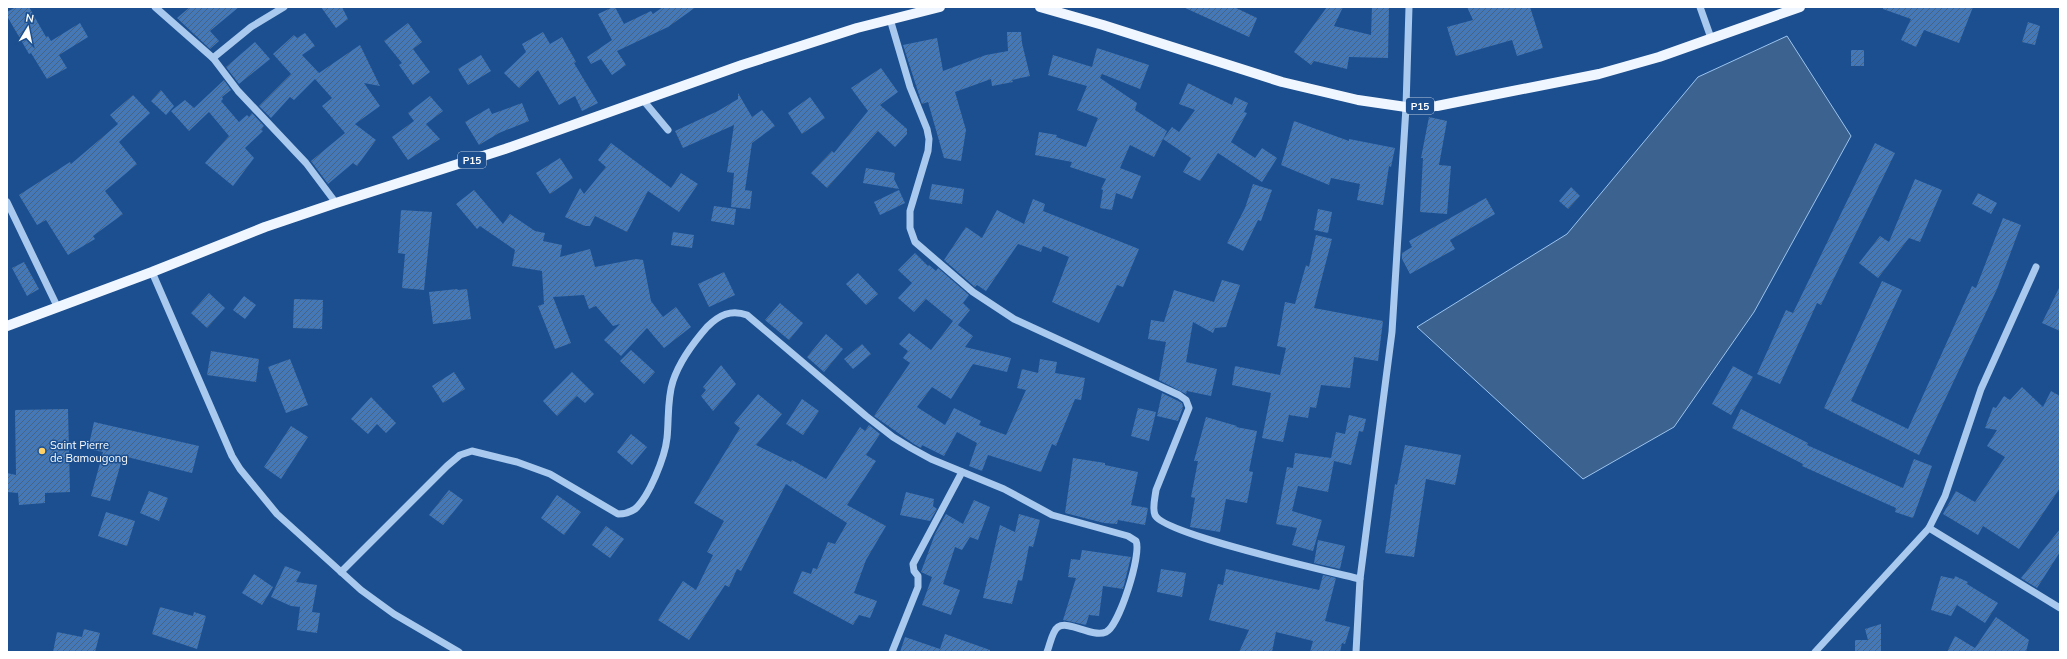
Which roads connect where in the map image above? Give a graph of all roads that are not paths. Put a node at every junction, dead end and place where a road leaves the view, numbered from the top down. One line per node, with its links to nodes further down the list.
1 (155, 7): 10 (street)
2 (284, 7): 10 (street)
3 (940, 7): 8 (main road, P15)
4 (1040, 7): 12 (main road, P15)
5 (1409, 7): 12 (street)
6 (1700, 7): 9 (street)
7 (1800, 7): 9 (main road, P15)
8 (890, 19): 11 (main road, P15); 23 (street)
9 (1711, 38): 12 (main road, P15)
10 (213, 58): 15 (street)
11 (643, 100): 13 (street); 15 (main road, P15)
12 (1406, 107): 23 (street)
13 (668, 130)
14 (7, 202): 18 (street)
15 (336, 203): 17 (main road, P15)
16 (2036, 267): 21 (street)
17 (152, 272): 18 (main road, P15); 22 (street)
18 (57, 306): 19 (main road, P15)
19 (7, 326)
20 (962, 472): 22 (street); 26 (street); 27 (street)
21 (1929, 528): 24 (street); 29 (street)
22 (341, 572): 25 (street)
23 (1360, 579): 28 (street)
24 (2060, 608)
25 (459, 652)
26 (892, 652)
27 (1047, 652)
28 (1356, 652)
29 (1815, 652)

